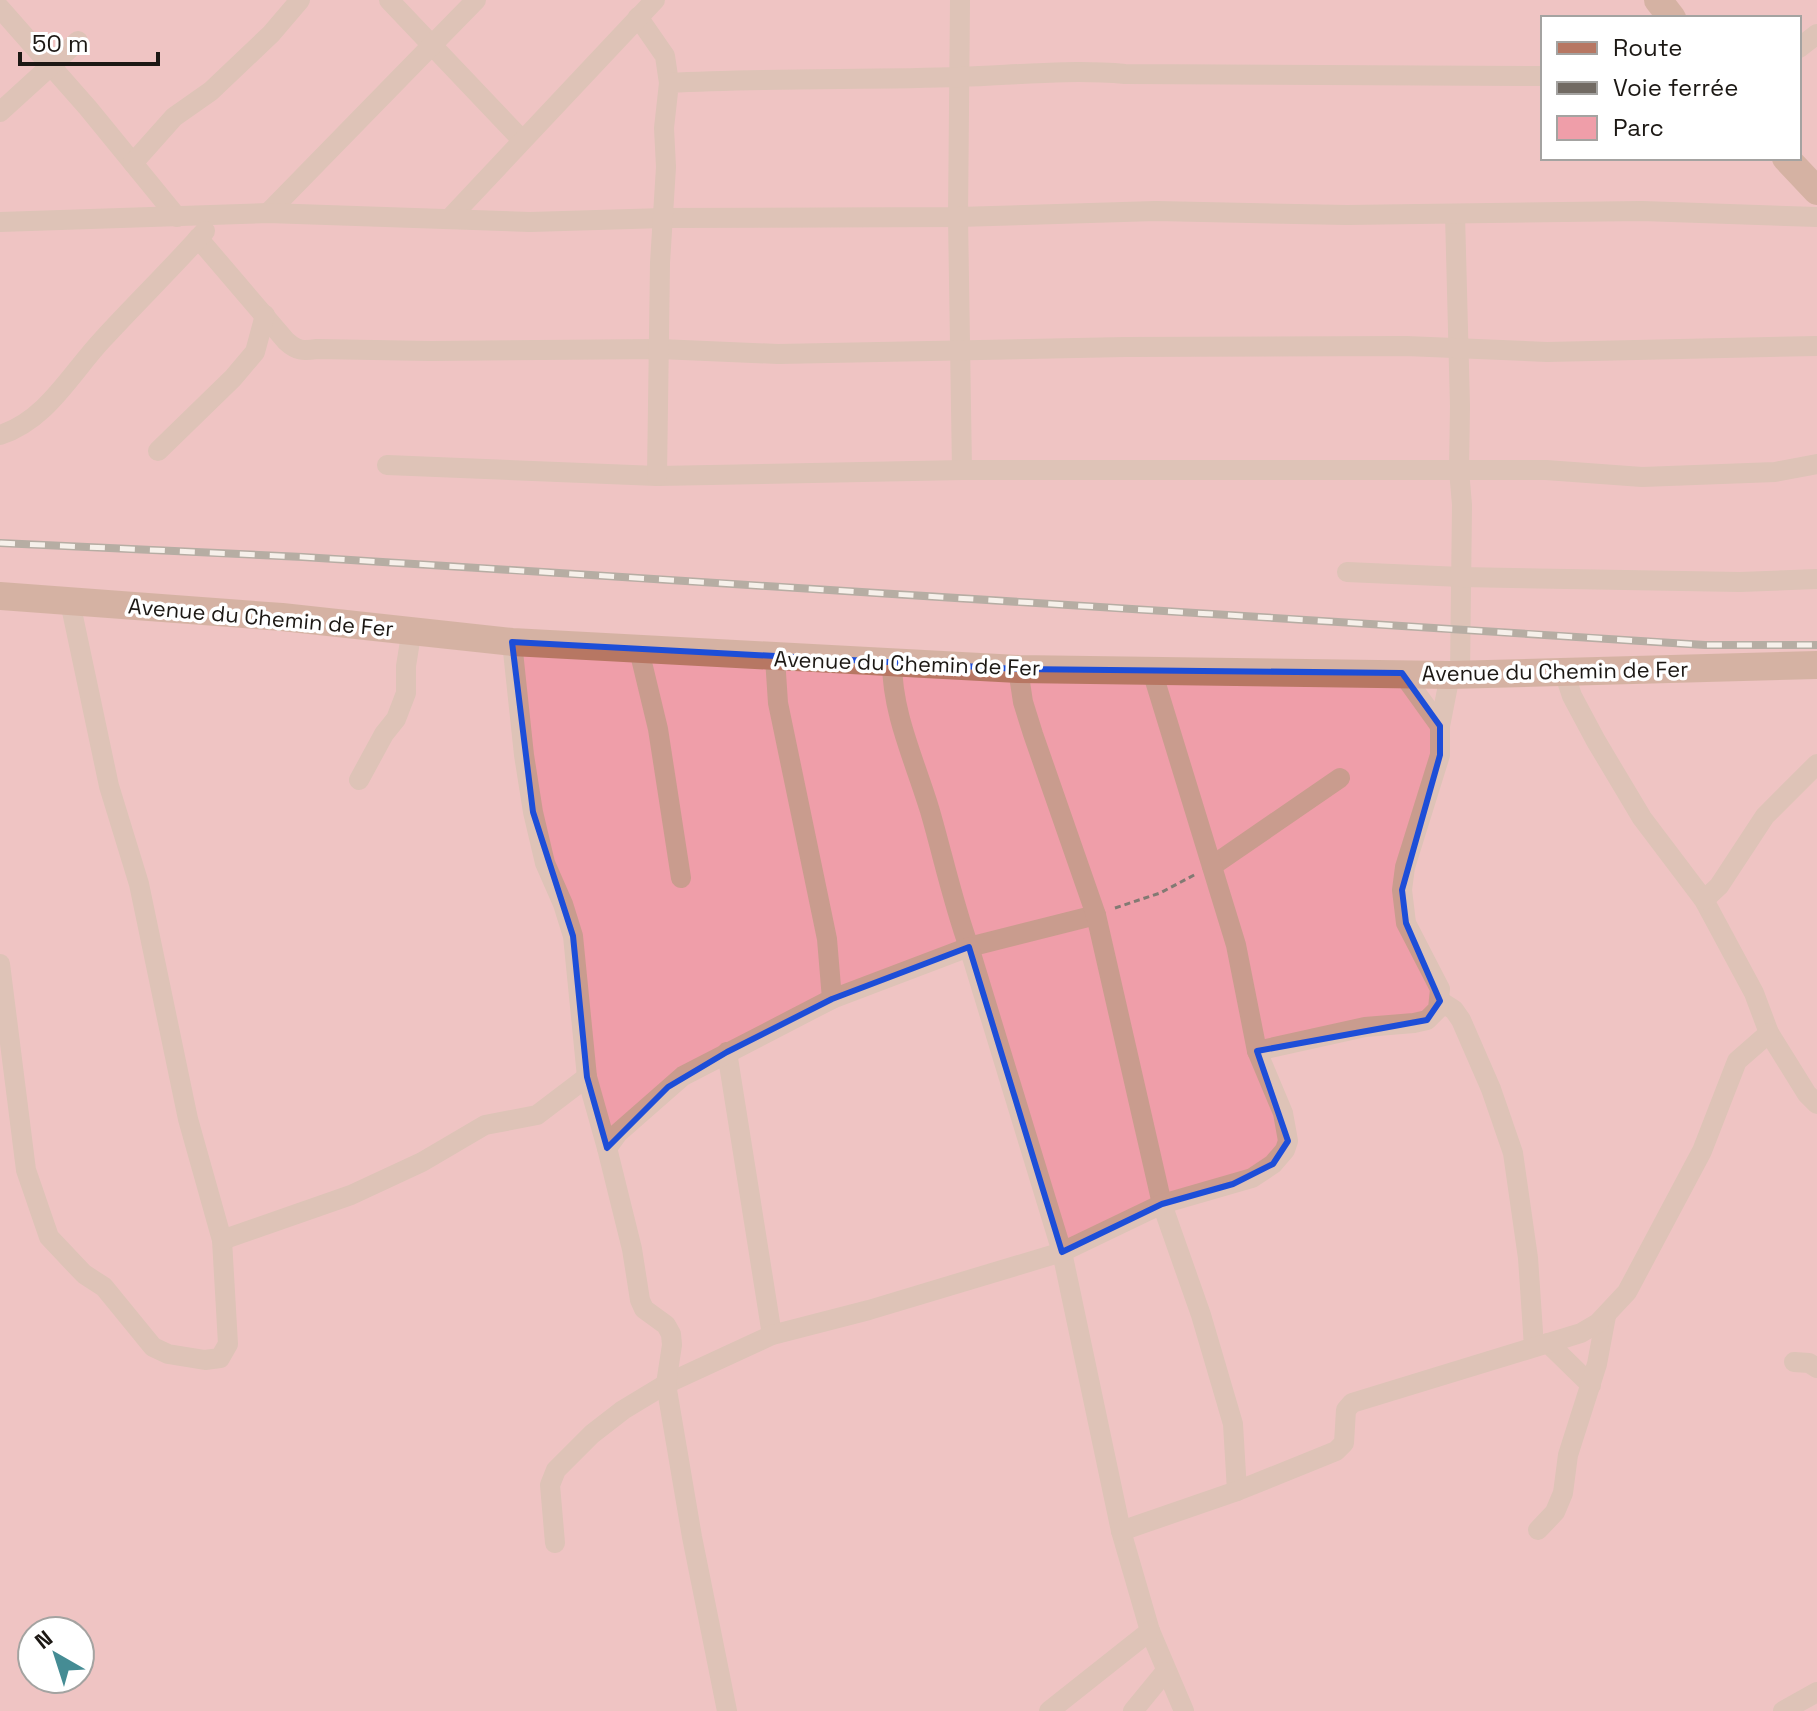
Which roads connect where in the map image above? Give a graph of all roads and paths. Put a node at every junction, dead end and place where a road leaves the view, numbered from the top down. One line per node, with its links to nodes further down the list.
1 (300, 0): 21 (street)
2 (389, 0): 12 (street)
3 (476, 0): 12 (street)
4 (655, 0): 9 (street)
5 (960, 0): 16 (street)
6 (1658, 0): 8 (street)
7 (0, 8): 14 (street)
8 (1670, 16)
9 (638, 17): 17 (street); 19 (street)
10 (1817, 34): 13 (street)
11 (78, 41): 14 (street)
12 (431, 46): 19 (street); 23 (street)
13 (1801, 46)
14 (51, 65): 18 (street); 21 (street)
15 (1541, 76): 16 (street)
16 (959, 77): 17 (street); 27 (street)
17 (669, 83): 29 (street)
18 (0, 112)
19 (522, 140): 30 (street)
20 (1788, 160): 22 (street)
21 (133, 163): 26 (street)
22 (1817, 191)
23 (268, 213): 25 (street); 30 (street)
24 (1455, 214): 27 (street); 28 (street); 35 (street)
25 (218, 216): 26 (street); 32 (street)
26 (177, 217): 31 (street)
27 (958, 217): 29 (street); 37 (street)
28 (1817, 217)
29 (664, 218): 30 (street); 36 (street)
30 (449, 219)
31 (0, 222)
32 (198, 238): 33 (street); 38 (street)
33 (265, 315): 36 (street); 39 (street)
34 (1817, 346): 35 (street)
35 (1458, 348): 37 (street); 43 (street)
36 (660, 349): 37 (street); 44 (street)
37 (961, 350): 42 (street)
38 (0, 435)
39 (158, 451)
40 (1817, 464): 43 (street)
41 (387, 465): 44 (street)
42 (962, 470): 43 (street); 44 (street)
43 (1459, 470): 46 (street)
44 (657, 476)
45 (1347, 572): 46 (street)
46 (1461, 577): 47 (street); 60 (street)
47 (1817, 579)
48 (0, 596): 49 (street, Avenue du Chemin de Fer)
49 (70, 602): 50 (street, Avenue du Chemin de Fer); 80 (street)
50 (412, 629): 51 (street, Avenue du Chemin de Fer); 64 (street)
51 (512, 642): 52 (street, Avenue du Chemin de Fer); 76 (street)
52 (639, 650): 53 (street, Avenue du Chemin de Fer); 66 (street)
53 (775, 658): 54 (street, Avenue du Chemin de Fer); 71 (street)
54 (892, 662): 56 (street, Avenue du Chemin de Fer); 69 (street)
55 (1817, 665): 58 (street, Avenue du Chemin de Fer)
56 (1018, 669): 57 (street, Avenue du Chemin de Fer); 68 (street)
57 (1152, 671): 59 (street, Avenue du Chemin de Fer); 65 (street)
58 (1564, 672): 60 (street, Avenue du Chemin de Fer); 67 (street)
59 (1402, 673): 60 (street, Avenue du Chemin de Fer); 61 (street)
60 (1455, 675): 61 (street)
61 (1440, 726): 72 (street)
62 (1817, 764): 67 (street)
63 (1340, 778): 65 (street)
64 (359, 780)
65 (1212, 866): 68 (path); 74 (street)
66 (681, 878)
67 (1704, 900): 73 (street)
68 (1096, 915): 69 (street); 79 (street)
69 (969, 947): 71 (street); 81 (street)
70 (0, 964): 80 (street)
71 (832, 999): 75 (street)
72 (1440, 1001): 74 (street); 84 (street)
73 (1769, 1033): 77 (street); 82 (street)
74 (1257, 1051): 79 (street)
75 (727, 1052): 78 (street); 83 (street)
76 (587, 1077): 78 (street); 80 (street)
77 (1817, 1104)
78 (607, 1148): 87 (street)
79 (1162, 1204): 81 (street); 89 (street)
80 (222, 1240)
81 (1062, 1252): 83 (street); 91 (street)
82 (1606, 1316): 84 (street); 88 (street)
83 (772, 1335): 87 (street)
84 (1541, 1345): 88 (street); 89 (street)
85 (1794, 1362): 86 (street)
86 (1817, 1368)
87 (666, 1384): 92 (street); 96 (street)
88 (1591, 1385): 90 (street)
89 (1237, 1491): 91 (street)
90 (1538, 1530)
91 (1121, 1531): 93 (street)
92 (555, 1543)
93 (1150, 1631): 94 (street); 97 (street)
94 (1165, 1672): 98 (street); 99 (street)
95 (1817, 1692): 100 (street)
96 (727, 1711)
97 (1049, 1711)
98 (1133, 1711)
99 (1184, 1711)
100 (1783, 1711)

